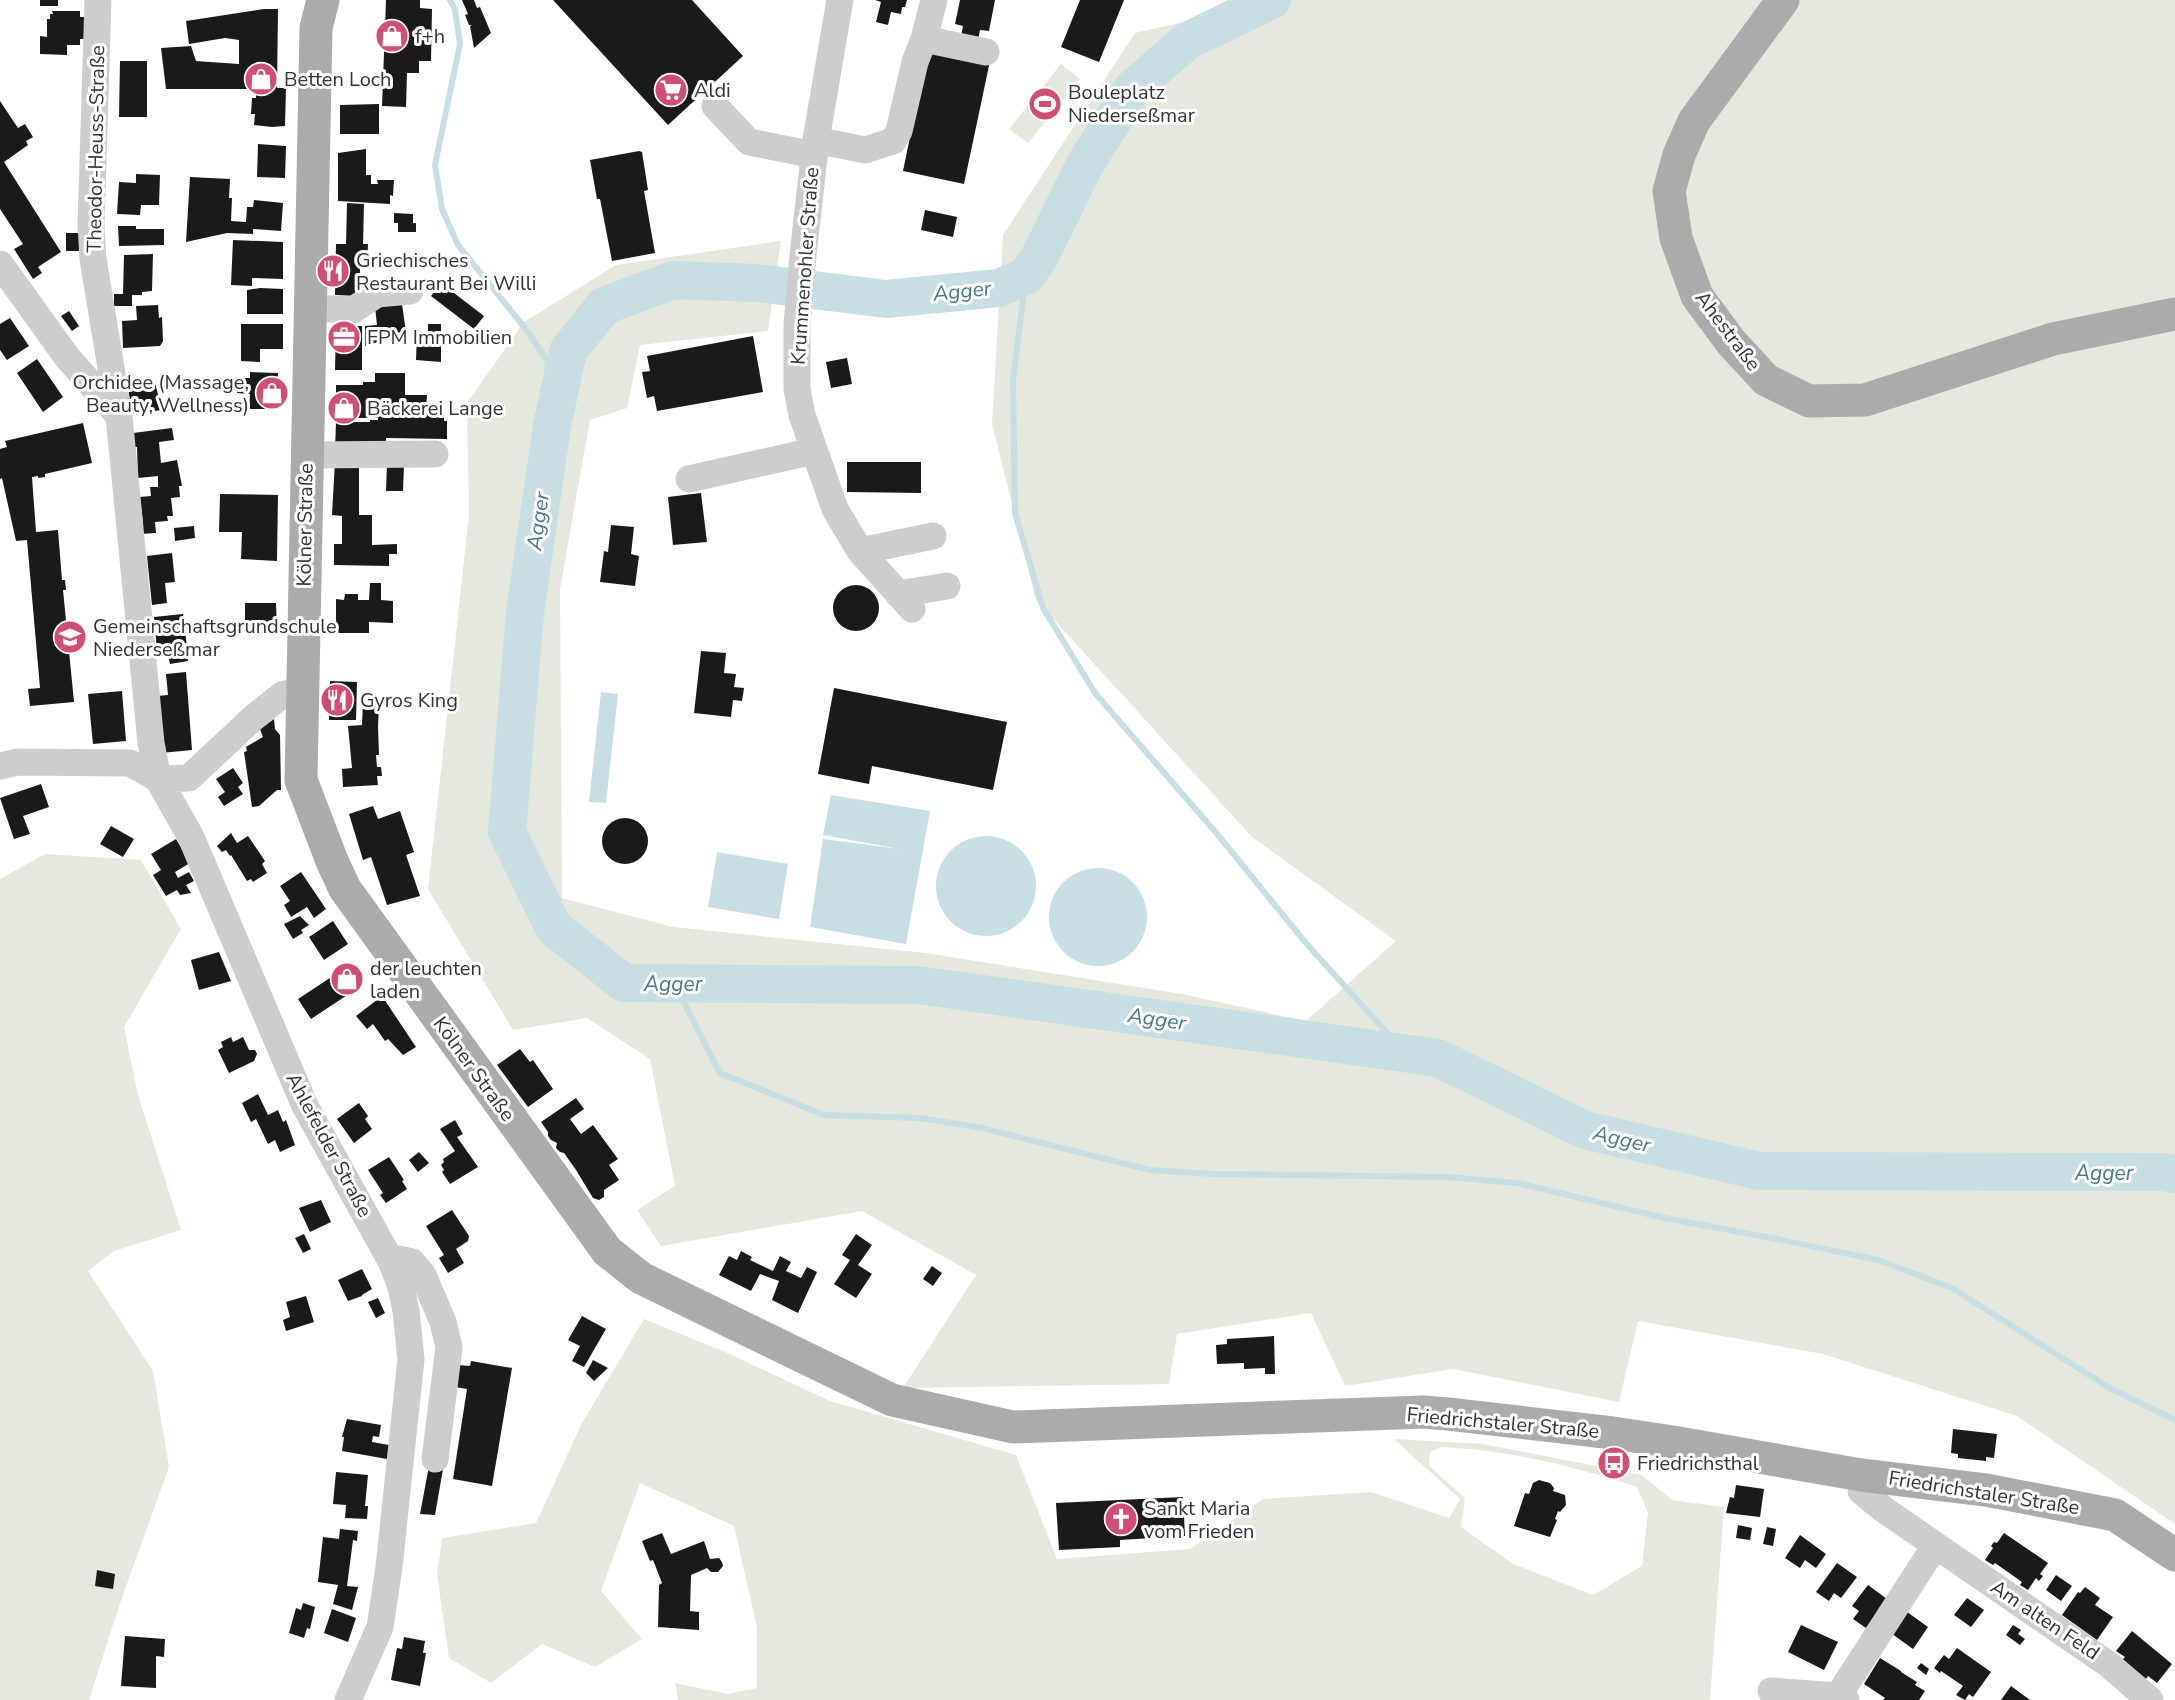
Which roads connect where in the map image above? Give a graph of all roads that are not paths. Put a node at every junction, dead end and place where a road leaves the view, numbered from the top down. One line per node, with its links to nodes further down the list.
1 (98, 0): 14 (street, Theodor-Heuss-Straße)
2 (840, 0): 9 (street, Krummenohler Straße)
3 (934, 0): 6 (street)
4 (1783, 0): 13 (main road, Ahestraße)
5 (317, 9): 12 (main road, Kölner Straße)
6 (924, 39): 7 (street); 9 (street)
7 (986, 52)
8 (715, 106): 9 (street)
9 (815, 147): 15 (street, Krummenohler Straße)
10 (0, 264): 14 (street)
11 (410, 291): 12 (street)
12 (310, 308): 17 (main road, Kölner Straße)
13 (2175, 314)
14 (118, 416): 24 (street, Theodor-Heuss-Straße)
15 (814, 451): 18 (street); 20 (street, Krummenohler Straße)
16 (435, 454): 17 (street)
17 (307, 455): 22 (main road, Kölner Straße)
18 (689, 479)
19 (933, 536): 20 (street)
20 (860, 551): 21 (street, Krummenohler Straße)
21 (947, 586)
22 (303, 689): 24 (street); 26 (main road, Kölner Straße)
23 (0, 766): 24 (street)
24 (158, 779): 25 (street, Ahlefelder Straße)
25 (392, 1263): 27 (street); 33 (street, Ahlefelder Straße)
26 (759, 1335): 28 (main road, Friedrichstaler Straße)
27 (435, 1459)
28 (1861, 1475): 29 (street, Am alten Feld); 30 (main road, Friedrichstaler Straße)
29 (1935, 1546): 32 (street); 34 (street, Am alten Feld)
30 (2175, 1555)
31 (1771, 1691): 32 (street)
32 (1842, 1698)
33 (348, 1700)
34 (2150, 1700)

